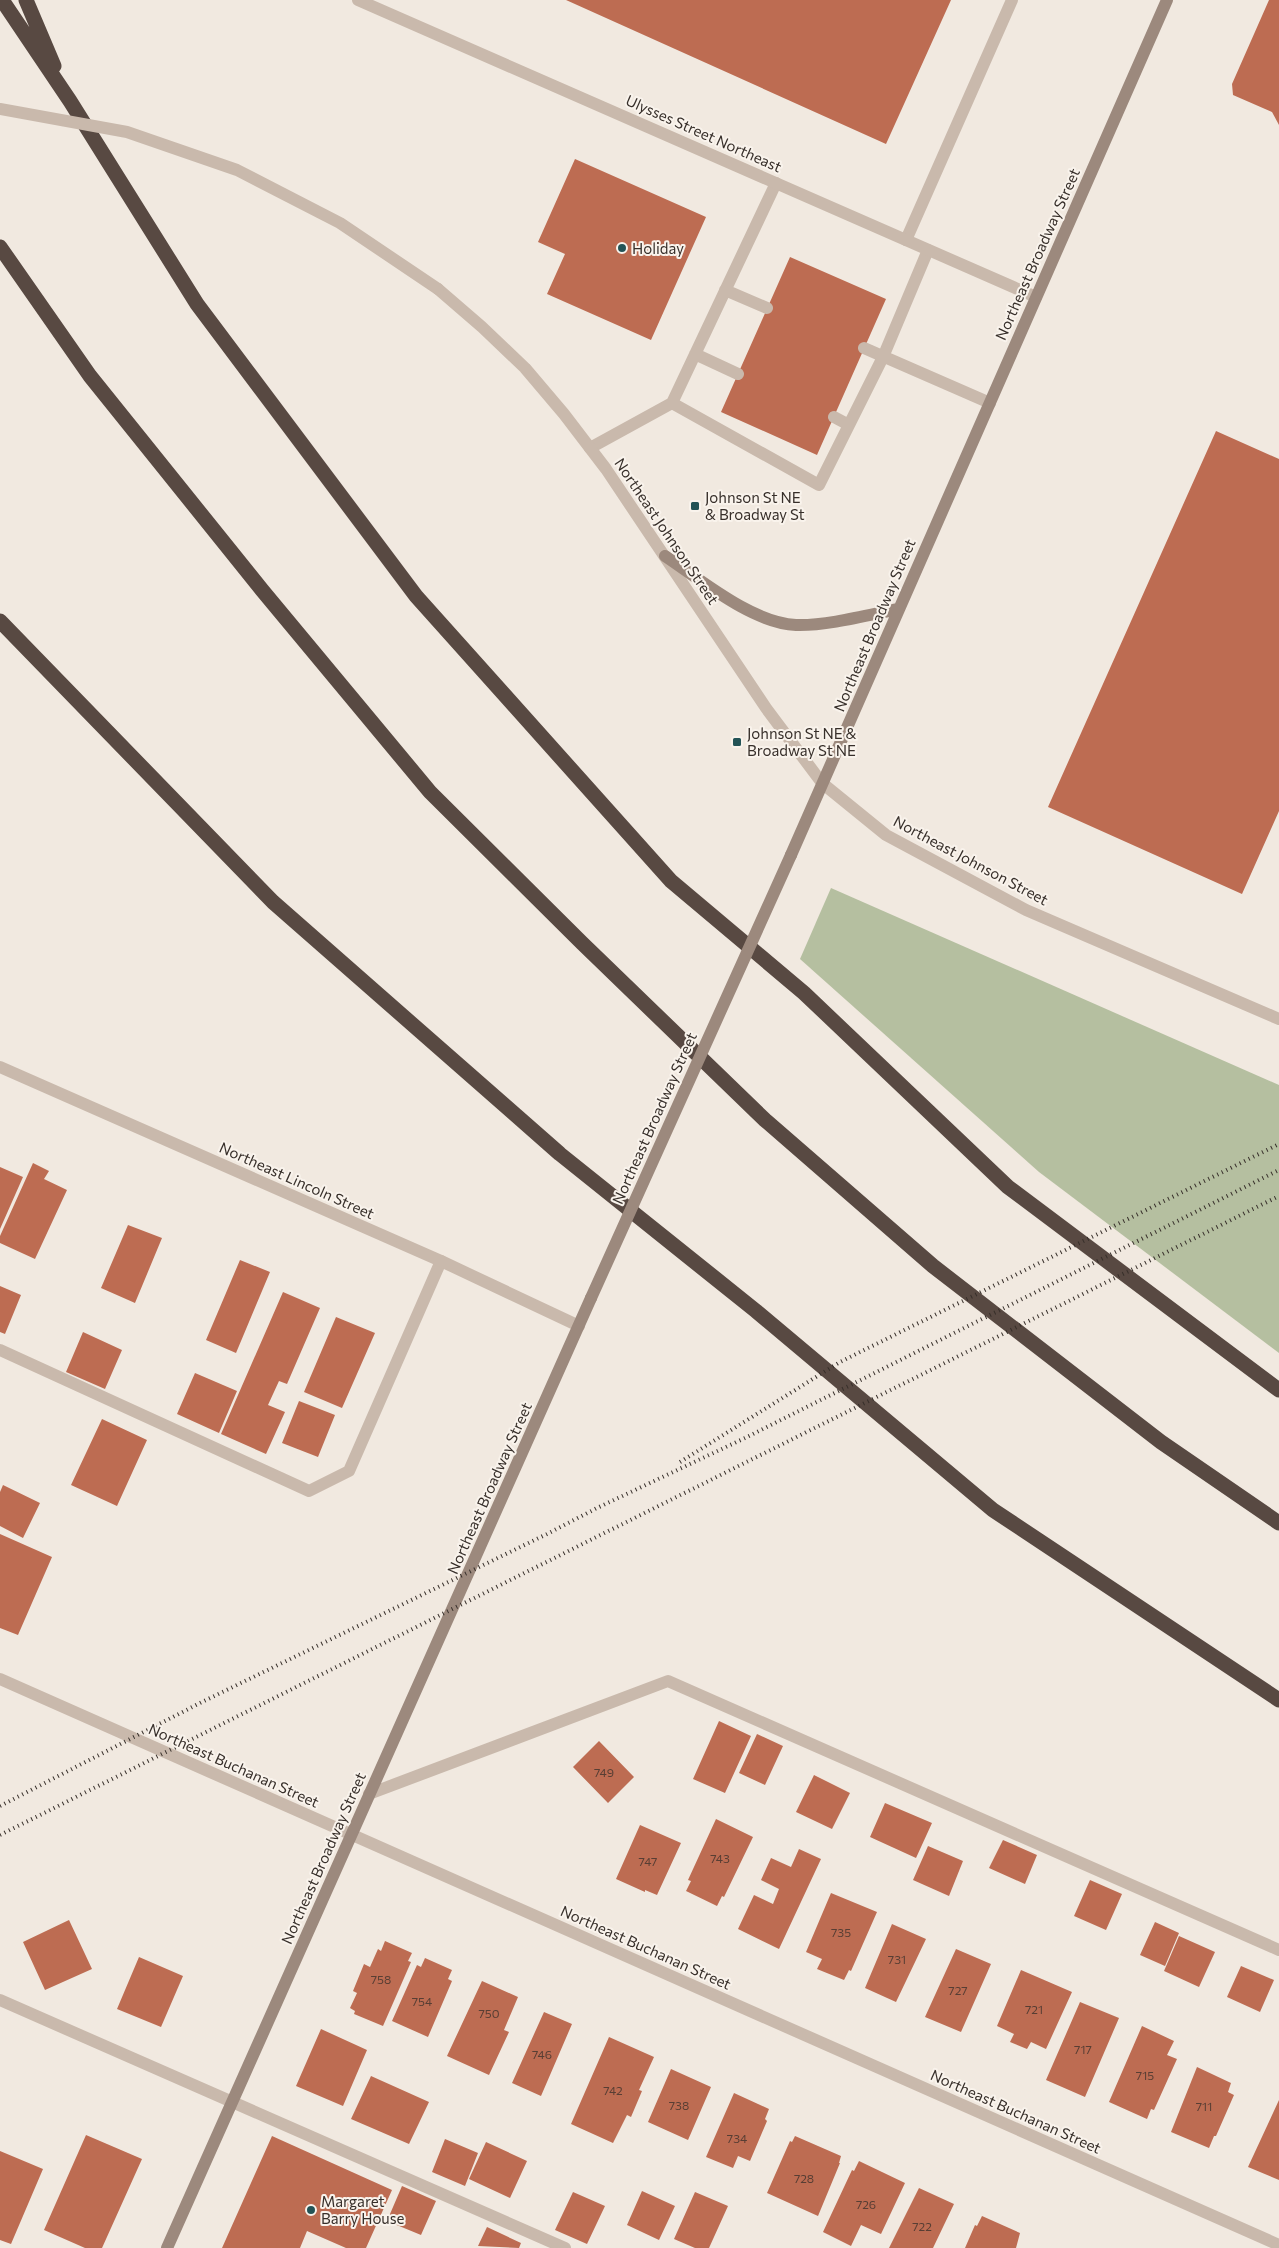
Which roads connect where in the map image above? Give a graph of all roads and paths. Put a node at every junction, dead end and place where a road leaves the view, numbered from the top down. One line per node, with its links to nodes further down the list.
1 (2, 0): 6 (highway)
2 (26, 0): 6 (highway)
3 (358, 0): 8 (street, Ulysses Street Northeast)
4 (1012, 0): 9 (street)
5 (1167, 0): 13 (main road, Northeast Broadway Street)
6 (70, 101): 33 (highway)
7 (0, 108): 23 (street, Northeast Johnson Street, bridge)
8 (776, 183): 9 (street, Ulysses Street Northeast); 12 (street)
9 (906, 240): 11 (street, Ulysses Street Northeast)
10 (0, 247): 34 (highway)
11 (928, 250): 13 (street, Ulysses Street Northeast); 17 (street)
12 (725, 290): 14 (street); 16 (street)
13 (1036, 297): 20 (main road, Northeast Broadway Street)
14 (767, 308)
15 (864, 348): 17 (street)
16 (695, 354): 18 (street); 19 (street)
17 (883, 356): 20 (street); 22 (street)
18 (738, 374)
19 (672, 403): 22 (street); 23 (street)
20 (990, 403): 25 (main road, Northeast Broadway Street)
21 (834, 417): 22 (street)
22 (849, 425)
23 (590, 448): 24 (street, Northeast Johnson Street)
24 (665, 556): 25 (main road); 27 (street, Northeast Johnson Street)
25 (898, 609): 27 (main road, Northeast Broadway Street)
26 (0, 621): 36 (highway)
27 (822, 783): 28 (street, Northeast Johnson Street); 31 (main road, Northeast Broadway Street, bridge)
28 (1279, 1019)
29 (0, 1067): 30 (street, Northeast Lincoln Street)
30 (441, 1261): 31 (street, Northeast Lincoln Street); 32 (street)
31 (579, 1326): 37 (main road, Northeast Broadway Street)
32 (0, 1350)
33 (1279, 1390)
34 (1279, 1523)
35 (0, 1679): 38 (street, Northeast Buchanan Street)
36 (1279, 1700)
37 (370, 1794): 38 (main road, Northeast Broadway Street); 39 (street)
38 (351, 1835): 41 (main road, Northeast Broadway Street); 42 (street, Northeast Buchanan Street)
39 (1279, 1950)
40 (0, 2000): 41 (street)
41 (232, 2102): 43 (main road, Northeast Broadway Street); 44 (street)
42 (1279, 2245)
43 (167, 2248)
44 (565, 2248)

